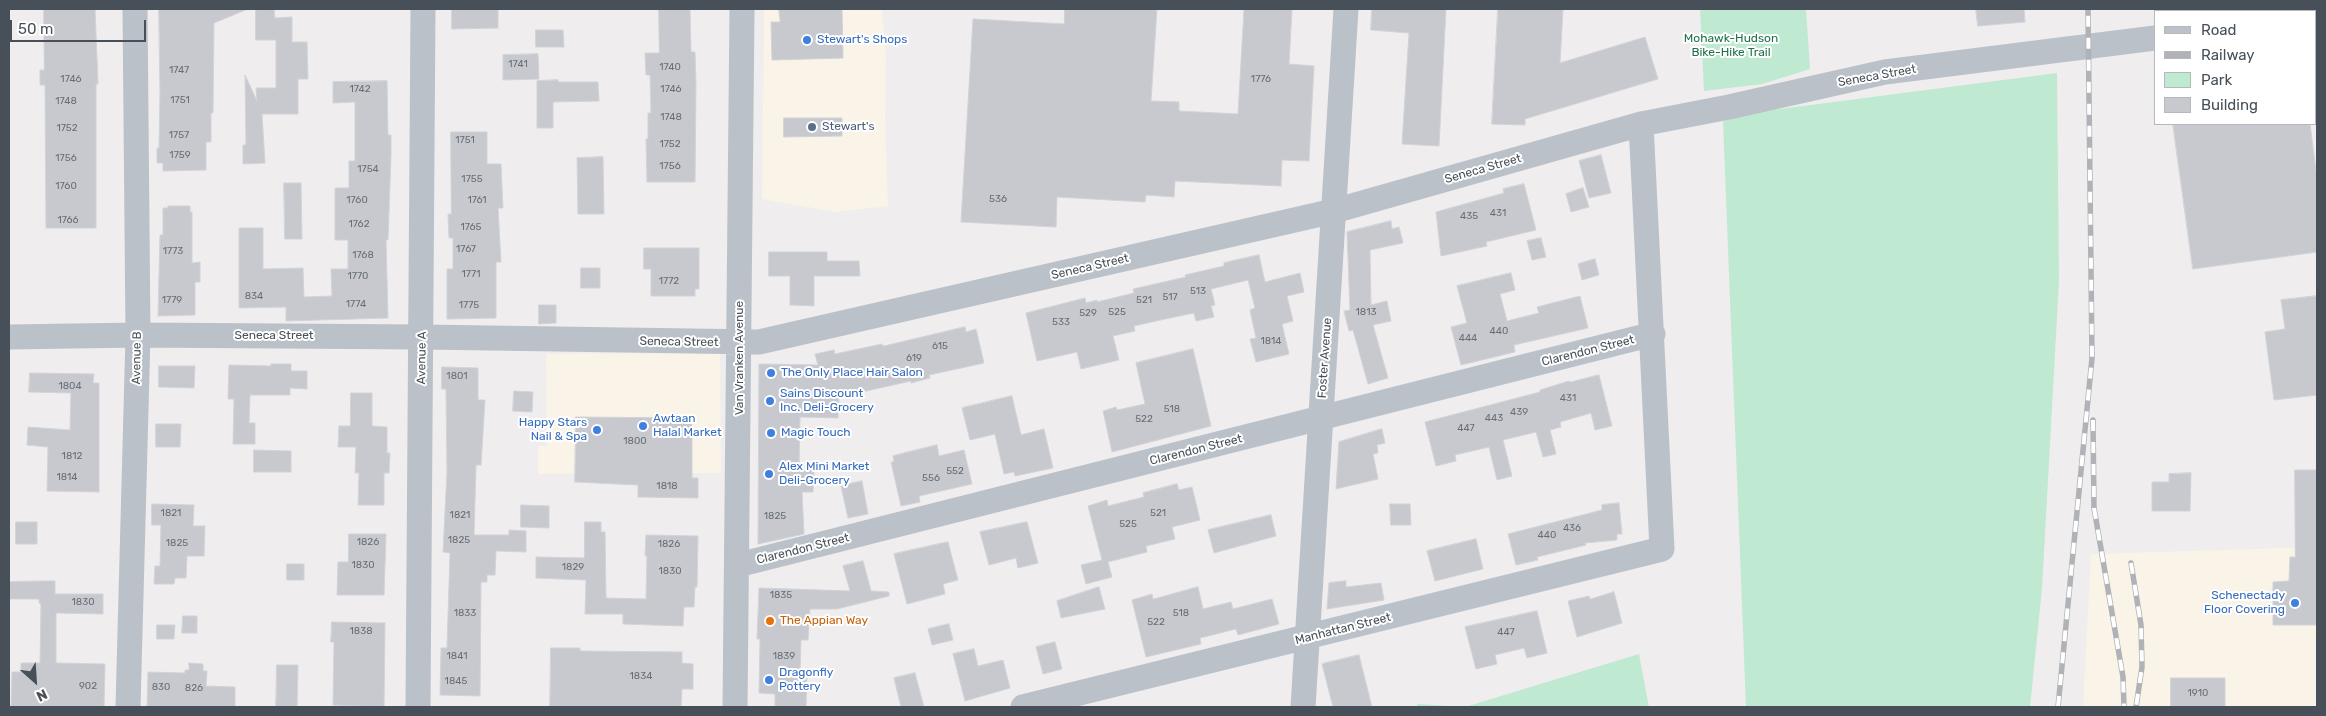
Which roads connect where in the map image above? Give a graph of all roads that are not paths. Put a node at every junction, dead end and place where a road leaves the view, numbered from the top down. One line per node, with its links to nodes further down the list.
1 (135, 9): 8 (street, Avenue B)
2 (423, 9): 10 (street, Avenue A)
3 (742, 9): 12 (street, Van Vranken Avenue)
4 (1346, 9): 7 (street, Foster Avenue)
5 (2154, 38): 6 (street, Seneca Street)
6 (1641, 124): 7 (street, Seneca Street); 9 (street)
7 (1334, 212): 12 (street, Seneca Street); 13 (street, Foster Avenue)
8 (138, 334): 10 (street, Seneca Street); 11 (street, Seneca Street); 16 (street, Avenue B)
9 (1653, 334): 13 (street, Clarendon Street); 15 (street, Manhattan Street)
10 (422, 336): 12 (street, Seneca Street); 17 (street, Avenue A)
11 (9, 337)
12 (740, 342): 14 (street, Van Vranken Avenue)
13 (1320, 418): 14 (street, Clarendon Street); 15 (street, Foster Avenue)
14 (738, 565): 18 (street, Van Vranken Avenue)
15 (1307, 638): 19 (street, Manhattan Street); 20 (street, Foster Avenue)
16 (128, 707)
17 (418, 707)
18 (735, 707)
19 (1023, 707)
20 (1303, 707)

